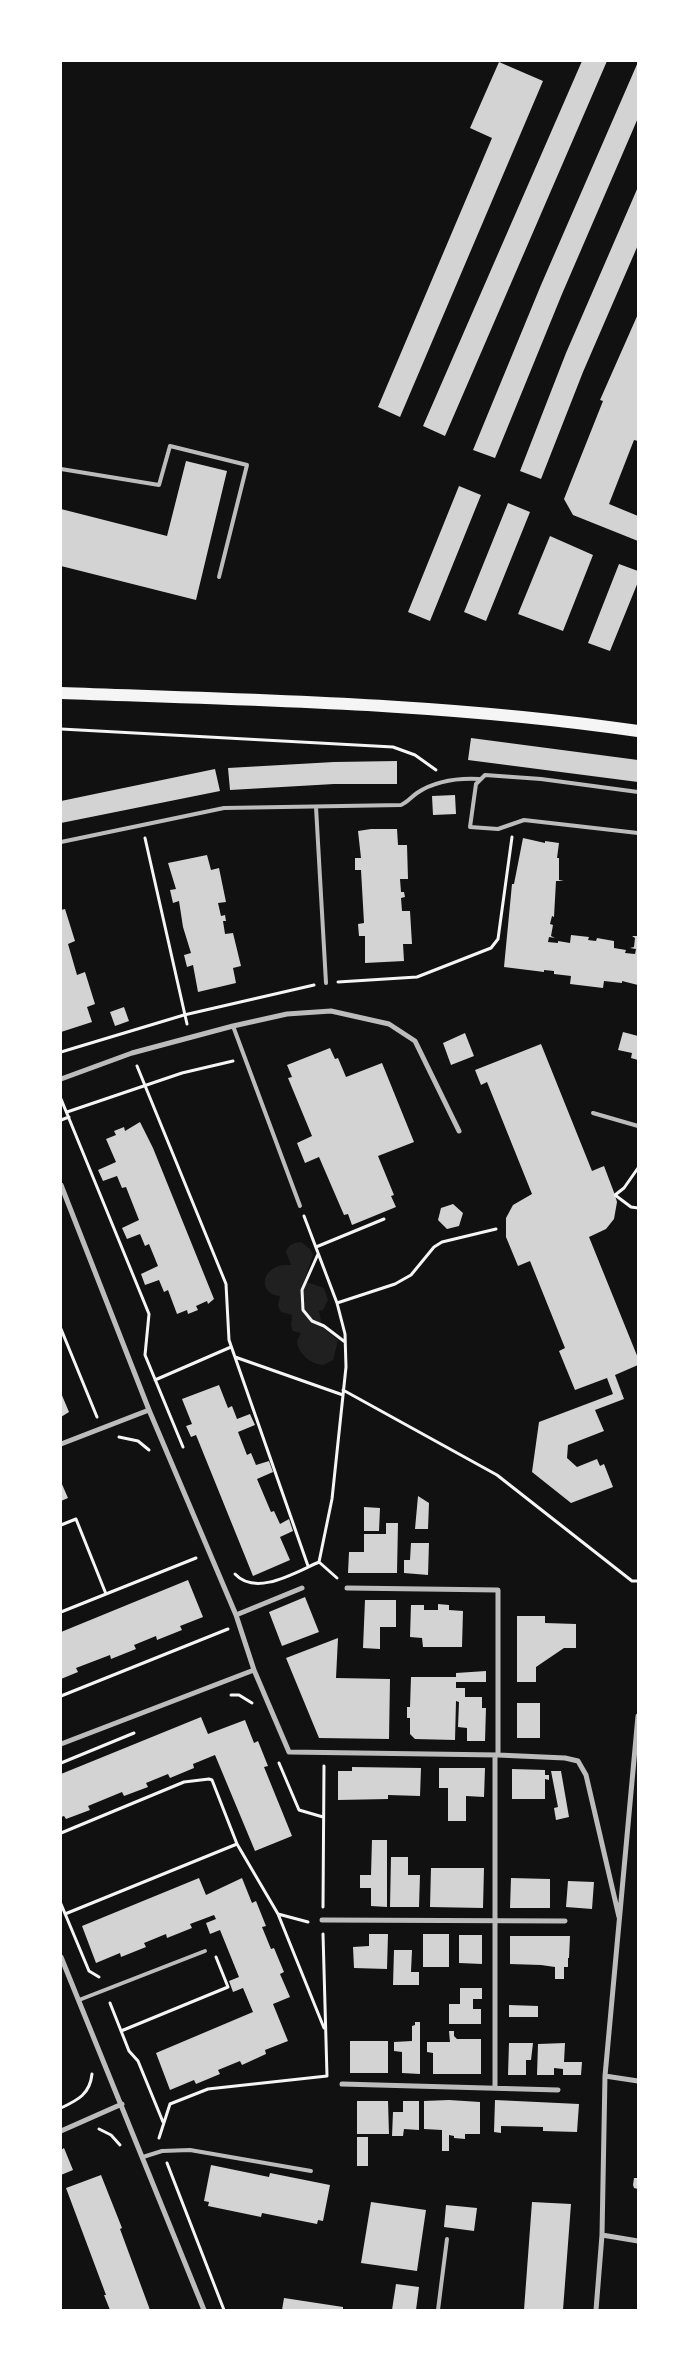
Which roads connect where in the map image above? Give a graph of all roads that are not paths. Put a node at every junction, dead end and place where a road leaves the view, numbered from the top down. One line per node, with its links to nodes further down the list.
1 (61, 469): 2 (lane)
2 (219, 577)
3 (61, 692): 4 (main road)
4 (638, 731)
5 (479, 779): 6 (lane); 7 (lane); 8 (lane)
6 (638, 792)
7 (316, 807): 9 (lane); 10 (lane)
8 (638, 834)
9 (61, 842)
10 (326, 983)
11 (233, 1026): 12 (street); 15 (street); 17 (lane)
12 (61, 1079)
13 (593, 1113): 14 (lane)
14 (638, 1126)
15 (459, 1131)
16 (61, 1185): 18 (street)
17 (300, 1206)
18 (149, 1410): 19 (street); 22 (street)
19 (61, 1444)
20 (302, 1588): 22 (street)
21 (347, 1588): 26 (street)
22 (236, 1615): 23 (street)
23 (254, 1670): 25 (street); 26 (street)
24 (638, 1716): 27 (street)
25 (61, 1744)
26 (496, 1754): 27 (street); 29 (street)
27 (619, 1918): 34 (street)
28 (322, 1920): 29 (street)
29 (495, 1920): 30 (street); 37 (street)
30 (565, 1920)
31 (205, 1951): 33 (lane)
32 (61, 1957): 33 (street)
33 (79, 2000): 39 (street)
34 (605, 2076): 35 (street); 43 (street)
35 (638, 2081)
36 (342, 2084): 37 (street)
37 (495, 2087): 38 (street)
38 (558, 2090)
39 (122, 2104): 40 (street); 41 (street)
40 (61, 2131)
41 (143, 2157): 42 (lane); 46 (street)
42 (311, 2172)
43 (602, 2235): 45 (street); 48 (street)
44 (447, 2239): 47 (lane)
45 (638, 2241)
46 (204, 2310)
47 (438, 2310)
48 (596, 2310)

